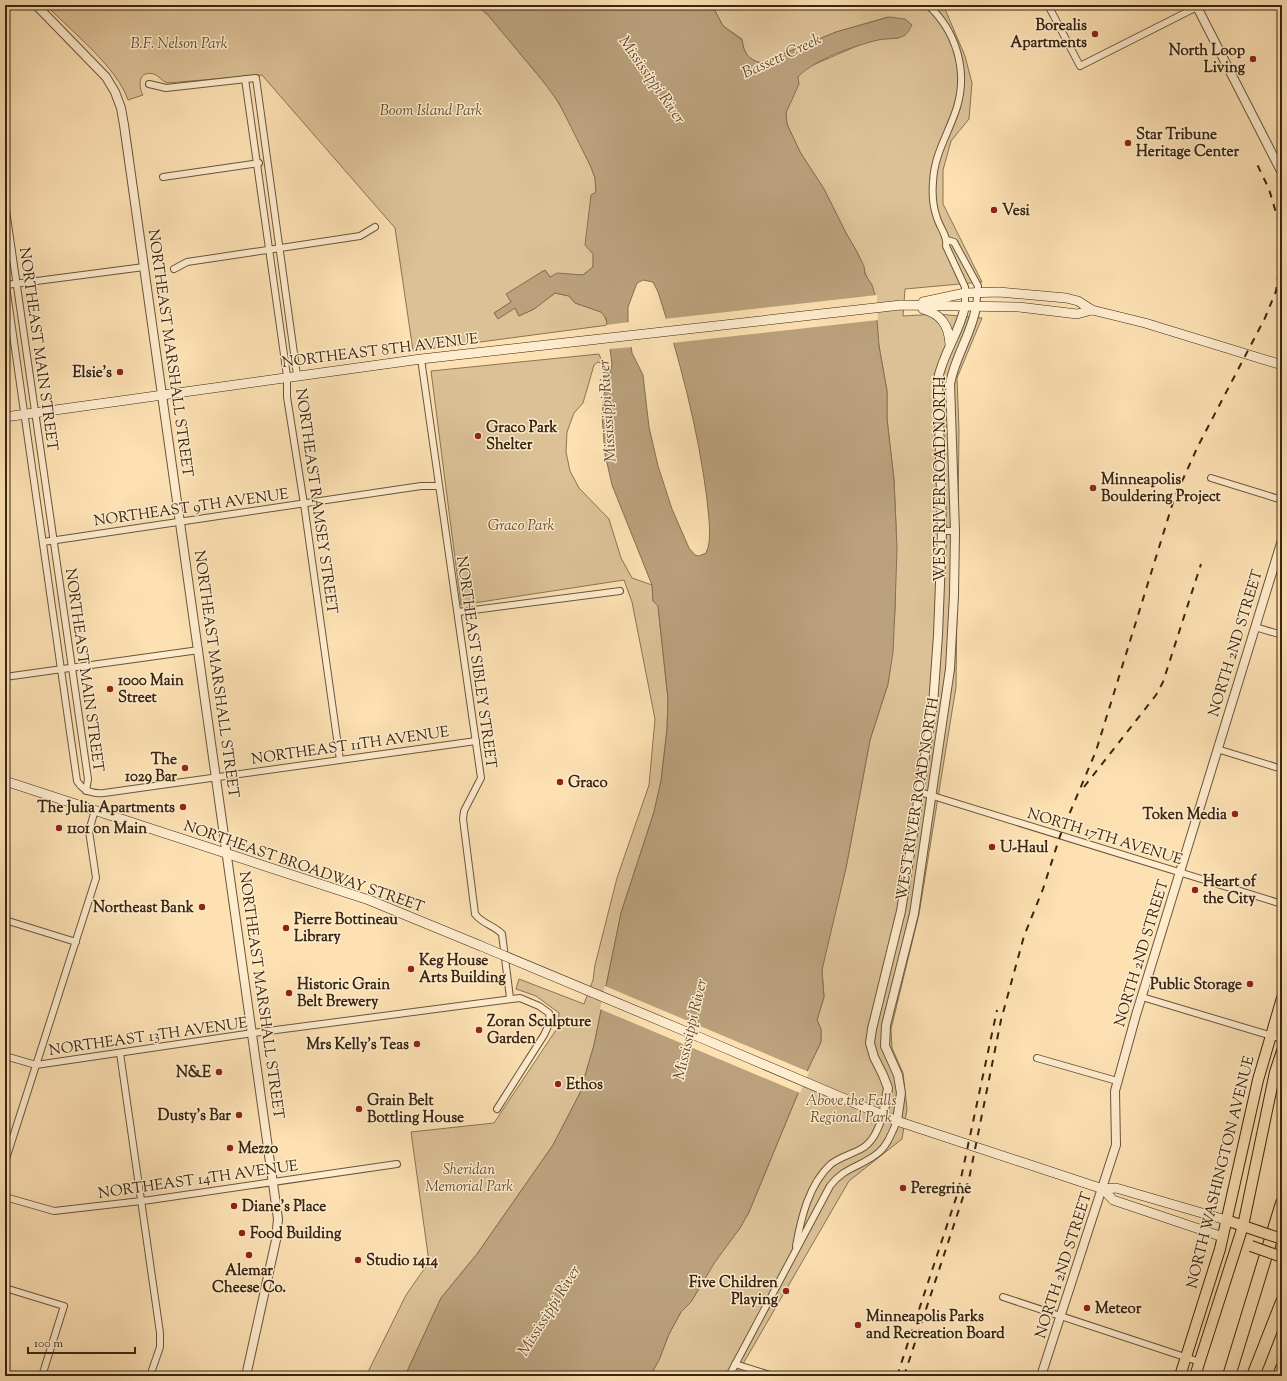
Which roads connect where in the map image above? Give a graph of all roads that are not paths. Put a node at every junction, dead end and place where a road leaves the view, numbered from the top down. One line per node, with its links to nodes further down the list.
1 (36, 5): 16 (street, NORTHEAST MARSHALL STREET)
2 (928, 5): 13 (street)
3 (1048, 5): 4 (street)
4 (1196, 6): 9 (street)
5 (245, 79): 6 (street); 7 (street, NORTHEAST RAMSEY STREET); 8 (street, NORTHEAST RAMSEY STREET)
6 (149, 84)
7 (267, 162): 8 (street); 14 (street, NORTHEAST RAMSEY STREET)
8 (257, 164): 10 (street); 15 (street, NORTHEAST RAMSEY STREET)
9 (1282, 173)
10 (163, 177)
11 (5, 203): 19 (street, NORTHEAST MAIN STREET)
12 (375, 227): 14 (street)
13 (947, 240): 20 (street); 21 (street)
14 (279, 248): 15 (street); 29 (street, NORTHEAST RAMSEY STREET)
15 (269, 250): 17 (street); 30 (street, NORTHEAST RAMSEY STREET)
16 (144, 267): 19 (street); 31 (street, NORTHEAST MARSHALL STREET)
17 (174, 269)
18 (5, 282): 19 (street); 33 (street, NORTHEAST MAIN STREET)
19 (17, 284): 32 (street, NORTHEAST MAIN STREET)
20 (965, 293): 21 (main road); 22 (main road); 23 (street)
21 (977, 293): 24 (street); 25 (main road)
22 (906, 305): 23 (main road); 26 (main road); 27 (main road, NORTHEAST 8TH AVENUE)
23 (965, 306): 24 (main road); 26 (street, WEST RIVER ROAD NORTH)
24 (976, 307): 25 (main road); 35 (street, WEST RIVER ROAD NORTH)
25 (1092, 310): 28 (main road)
26 (950, 345): 36 (street, WEST RIVER ROAD NORTH)
27 (421, 358): 29 (main road, NORTHEAST 8TH AVENUE); 38 (street, NORTHEAST SIBLEY STREET)
28 (1282, 365)
29 (297, 375): 30 (main road, NORTHEAST 8TH AVENUE)
30 (287, 376): 31 (main road, NORTHEAST 8TH AVENUE); 40 (street, NORTHEAST RAMSEY STREET)
31 (163, 395): 32 (main road, NORTHEAST 8TH AVENUE); 41 (street, NORTHEAST MARSHALL STREET)
32 (35, 413): 33 (main road, NORTHEAST 8TH AVENUE); 44 (street, NORTHEAST MAIN STREET)
33 (24, 414): 34 (main road, NORTHEAST 8TH AVENUE); 46 (street, NORTHEAST MAIN STREET)
34 (5, 417)
35 (952, 429): 36 (street); 43 (street, WEST RIVER ROAD NORTH)
36 (940, 430): 42 (street, WEST RIVER ROAD NORTH)
37 (1211, 478): 39 (street)
38 (438, 486): 40 (street, NORTHEAST 9TH AVENUE); 48 (street, NORTHEAST SIBLEY STREET)
39 (1282, 500)
40 (304, 504): 41 (street, NORTHEAST 9TH AVENUE); 57 (street, NORTHEAST RAMSEY STREET)
41 (181, 522): 44 (street, NORTHEAST 9TH AVENUE); 51 (street, NORTHEAST MARSHALL STREET)
42 (942, 531): 43 (street); 62 (street, WEST RIVER ROAD NORTH)
43 (955, 531): 63 (street, WEST RIVER ROAD NORTH)
44 (54, 540): 46 (street, NORTHEAST 9TH AVENUE); 52 (street, NORTHEAST MAIN STREET)
45 (1282, 540): 49 (street, NORTH 2ND STREET)
46 (43, 542): 53 (street, NORTHEAST MAIN STREET)
47 (620, 591): 48 (street)
48 (458, 612): 55 (street, NORTHEAST SIBLEY STREET)
49 (1255, 627): 50 (street); 56 (street, NORTH 2ND STREET)
50 (1282, 635)
51 (199, 650): 52 (street); 59 (street, NORTHEAST MARSHALL STREET)
52 (72, 668): 53 (street); 61 (street, NORTHEAST MAIN STREET)
53 (62, 669): 54 (street); 61 (street, NORTHEAST MAIN STREET)
54 (5, 677)
55 (476, 741): 57 (street, NORTHEAST 11TH AVENUE); 71 (street, NORTHEAST SIBLEY STREET)
56 (1217, 749): 58 (street); 66 (street, NORTH 2ND STREET)
57 (340, 760): 59 (street, NORTHEAST 11TH AVENUE)
58 (1282, 769)
59 (217, 778): 61 (street, NORTHEAST 11TH AVENUE); 65 (street, NORTHEAST MARSHALL STREET)
60 (6, 782): 64 (main road, NORTHEAST BROADWAY STREET)
61 (86, 790)
62 (920, 792): 63 (street, NORTH 17TH AVENUE); 83 (street, WEST RIVER ROAD NORTH)
63 (932, 796): 66 (street, NORTH 17TH AVENUE); 84 (street, WEST RIVER ROAD NORTH)
64 (95, 810): 65 (main road, NORTHEAST BROADWAY STREET); 69 (street)
65 (228, 854): 73 (street, NORTHEAST MARSHALL STREET); 83 (main road, NORTHEAST BROADWAY STREET, bridge)
66 (1180, 873): 67 (street, NORTH 17TH AVENUE); 70 (street, NORTH 2ND STREET)
67 (1282, 904)
68 (5, 920): 69 (street)
69 (76, 942): 80 (street)
70 (1142, 997): 74 (street); 81 (street, NORTH 2ND STREET)
71 (510, 998): 73 (street, NORTHEAST 13TH AVENUE); 82 (street)
72 (1282, 998): 74 (main road, NORTH WASHINGTON AVENUE)
73 (253, 1033): 77 (street, NORTHEAST 13TH AVENUE); 87 (street, NORTHEAST MARSHALL STREET)
74 (1270, 1036): 75 (street); 92 (main road, NORTH WASHINGTON AVENUE)
75 (1282, 1039)
76 (1282, 1051): 92 (main road, NORTH WASHINGTON AVENUE)
77 (120, 1053): 80 (street, NORTHEAST 13TH AVENUE); 90 (street)
78 (5, 1056): 80 (street, NORTHEAST 13TH AVENUE)
79 (1037, 1058): 81 (street)
80 (36, 1065): 85 (street)
81 (1117, 1081): 88 (street, NORTH 2ND STREET)
82 (497, 1109)
83 (883, 1116): 84 (main road, NORTHEAST BROADWAY STREET); 95 (street, WEST RIVER ROAD NORTH)
84 (897, 1121): 88 (main road, NORTHEAST BROADWAY STREET); 95 (street, WEST RIVER ROAD NORTH)
85 (5, 1162)
86 (396, 1164): 87 (street, NORTHEAST 14TH AVENUE)
87 (274, 1182): 90 (street, NORTHEAST 14TH AVENUE); 107 (street, NORTHEAST MARSHALL STREET)
88 (1102, 1190): 92 (main road); 94 (main road); 100 (street, NORTH 2ND STREET)
89 (5, 1197): 90 (street, NORTHEAST 14TH AVENUE)
90 (141, 1201): 106 (street)
91 (1282, 1202): 113 (highway)
92 (1234, 1223): 93 (main road, bridge); 94 (main road, NORTH WASHINGTON AVENUE); 94 (main road, NORTH WASHINGTON AVENUE)
93 (1282, 1239)
94 (1230, 1240): 96 (main road, bridge); 101 (main road, NORTH WASHINGTON AVENUE); 102 (main road, NORTH WASHINGTON AVENUE)
95 (794, 1254): 103 (street, WEST RIVER ROAD NORTH)
96 (1282, 1257)
97 (5, 1288): 105 (street)
98 (1003, 1298): 100 (street)
99 (1282, 1302): 114 (highway)
100 (1061, 1316): 101 (street); 110 (street, NORTH 2ND STREET)
101 (1186, 1358): 102 (street); 111 (main road, NORTH WASHINGTON AVENUE)
102 (1200, 1362): 112 (main road, NORTH WASHINGTON AVENUE)
103 (735, 1364): 108 (street, WEST RIVER ROAD NORTH); 109 (street)
104 (1282, 1368): 115 (highway)
105 (42, 1376)
106 (150, 1376)
107 (246, 1376)
108 (729, 1376)
109 (773, 1376)
110 (1041, 1376)
111 (1180, 1376)
112 (1195, 1376)
113 (1229, 1376)
114 (1253, 1376)
115 (1279, 1376)

